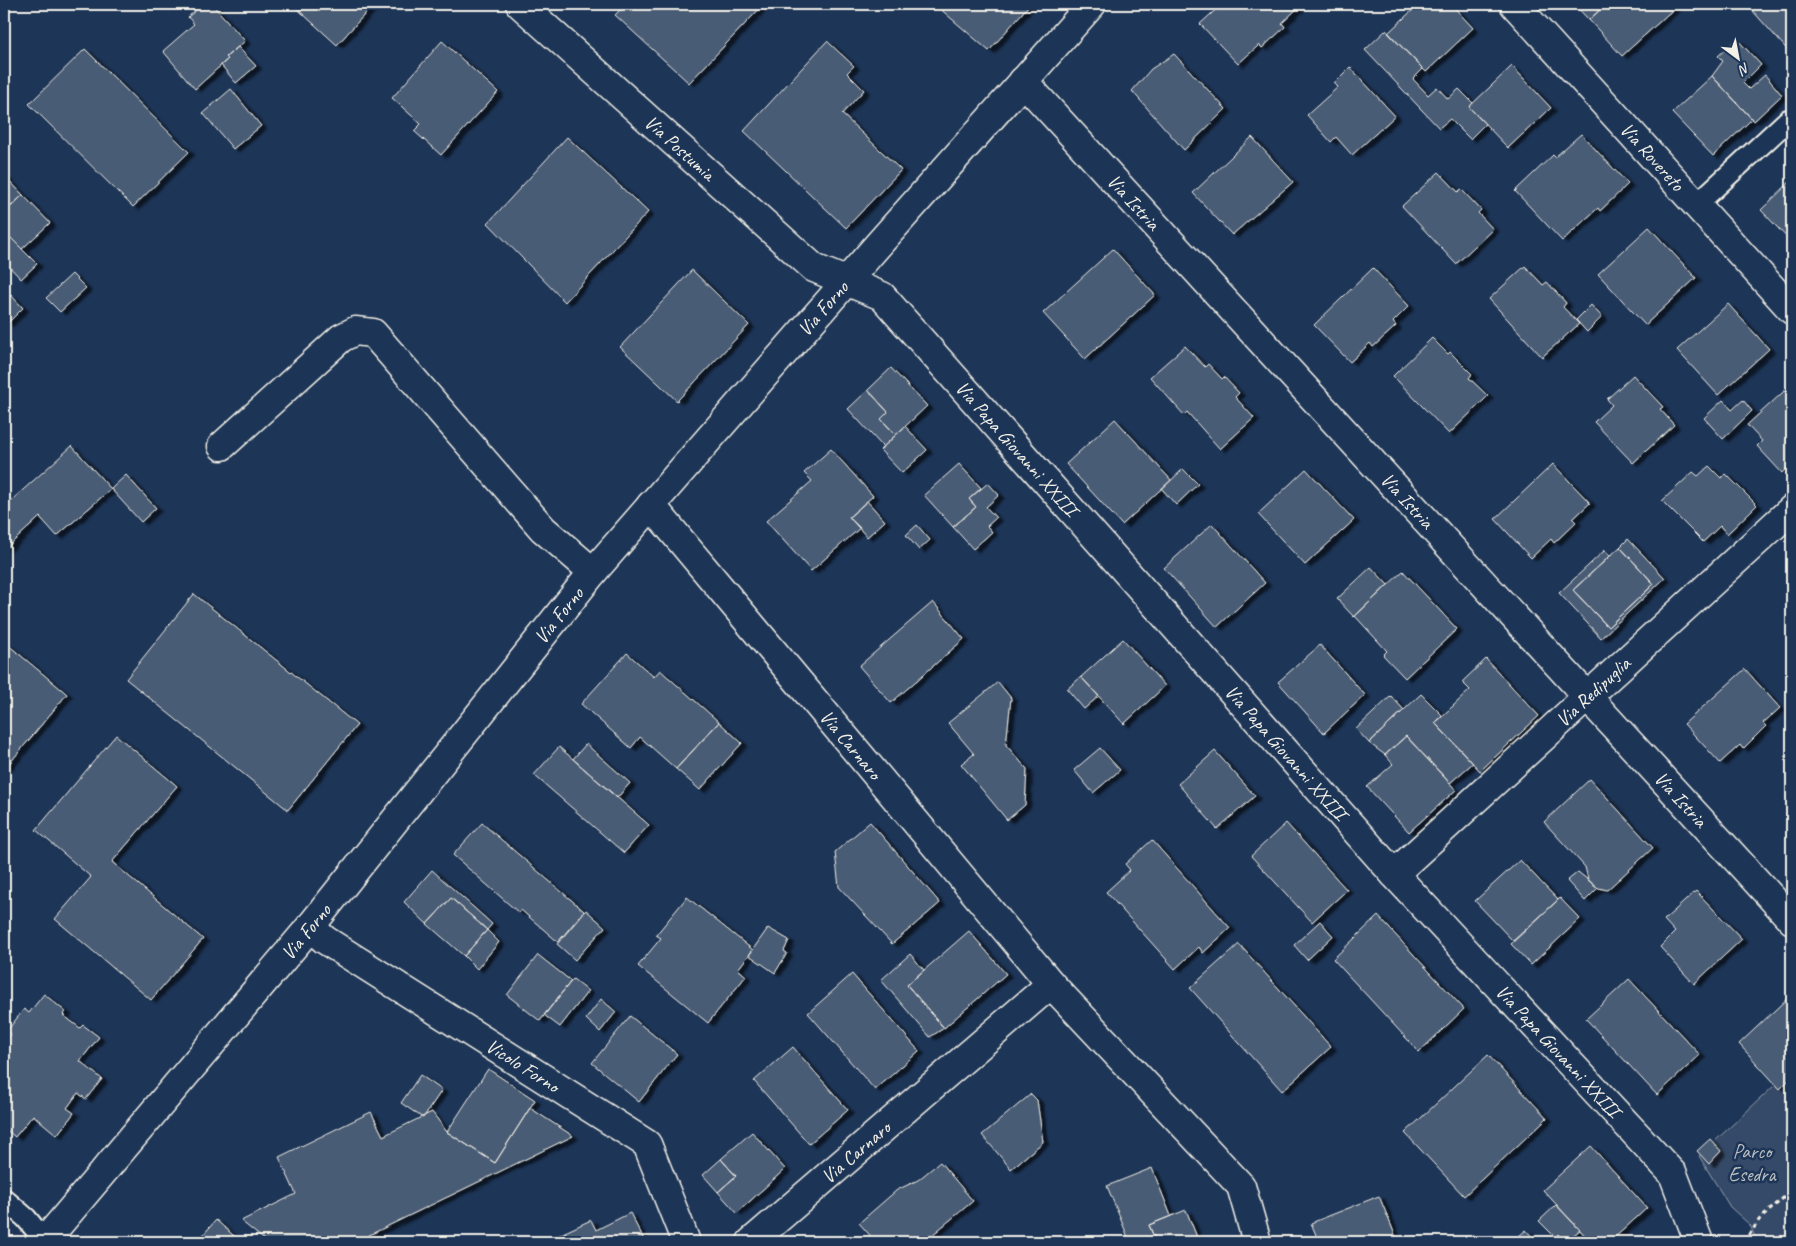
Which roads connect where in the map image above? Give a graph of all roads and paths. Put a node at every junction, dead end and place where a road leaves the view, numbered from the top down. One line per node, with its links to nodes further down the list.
1 (1092, 4): 4 (street, Via Forno)
2 (1514, 4): 6 (street, Via Rovereto)
3 (527, 6): 7 (street, Via Postumia)
4 (1023, 81): 7 (street, Via Forno); 13 (street, Via Istria)
5 (1788, 120): 6 (lane)
6 (1696, 205): 8 (street, Via Rovereto)
7 (848, 281): 10 (street, Via Forno); 14 (street, Via Papa Giovanni XXIII)
8 (1792, 310)
9 (222, 446): 12 (street)
10 (651, 505): 12 (street, Via Forno); 17 (street, Via Carnaro)
11 (1792, 509): 13 (street, Via Redipuglia)
12 (593, 572): 16 (street, Via Forno)
13 (1587, 698): 14 (street, Via Redipuglia); 15 (street, Via Istria)
14 (1394, 874): 24 (street, Via Papa Giovanni XXIII)
15 (1792, 920)
16 (310, 927): 20 (street, Via Forno); 21 (street, Vicolo Forno)
17 (1051, 984): 22 (street, Via Carnaro); 23 (street, Via Carnaro)
18 (1792, 1190): 25 (path)
19 (4, 1199): 20 (lane)
20 (44, 1242)
21 (686, 1242)
22 (751, 1242)
23 (1257, 1242)
24 (1699, 1242)
25 (1745, 1242)

